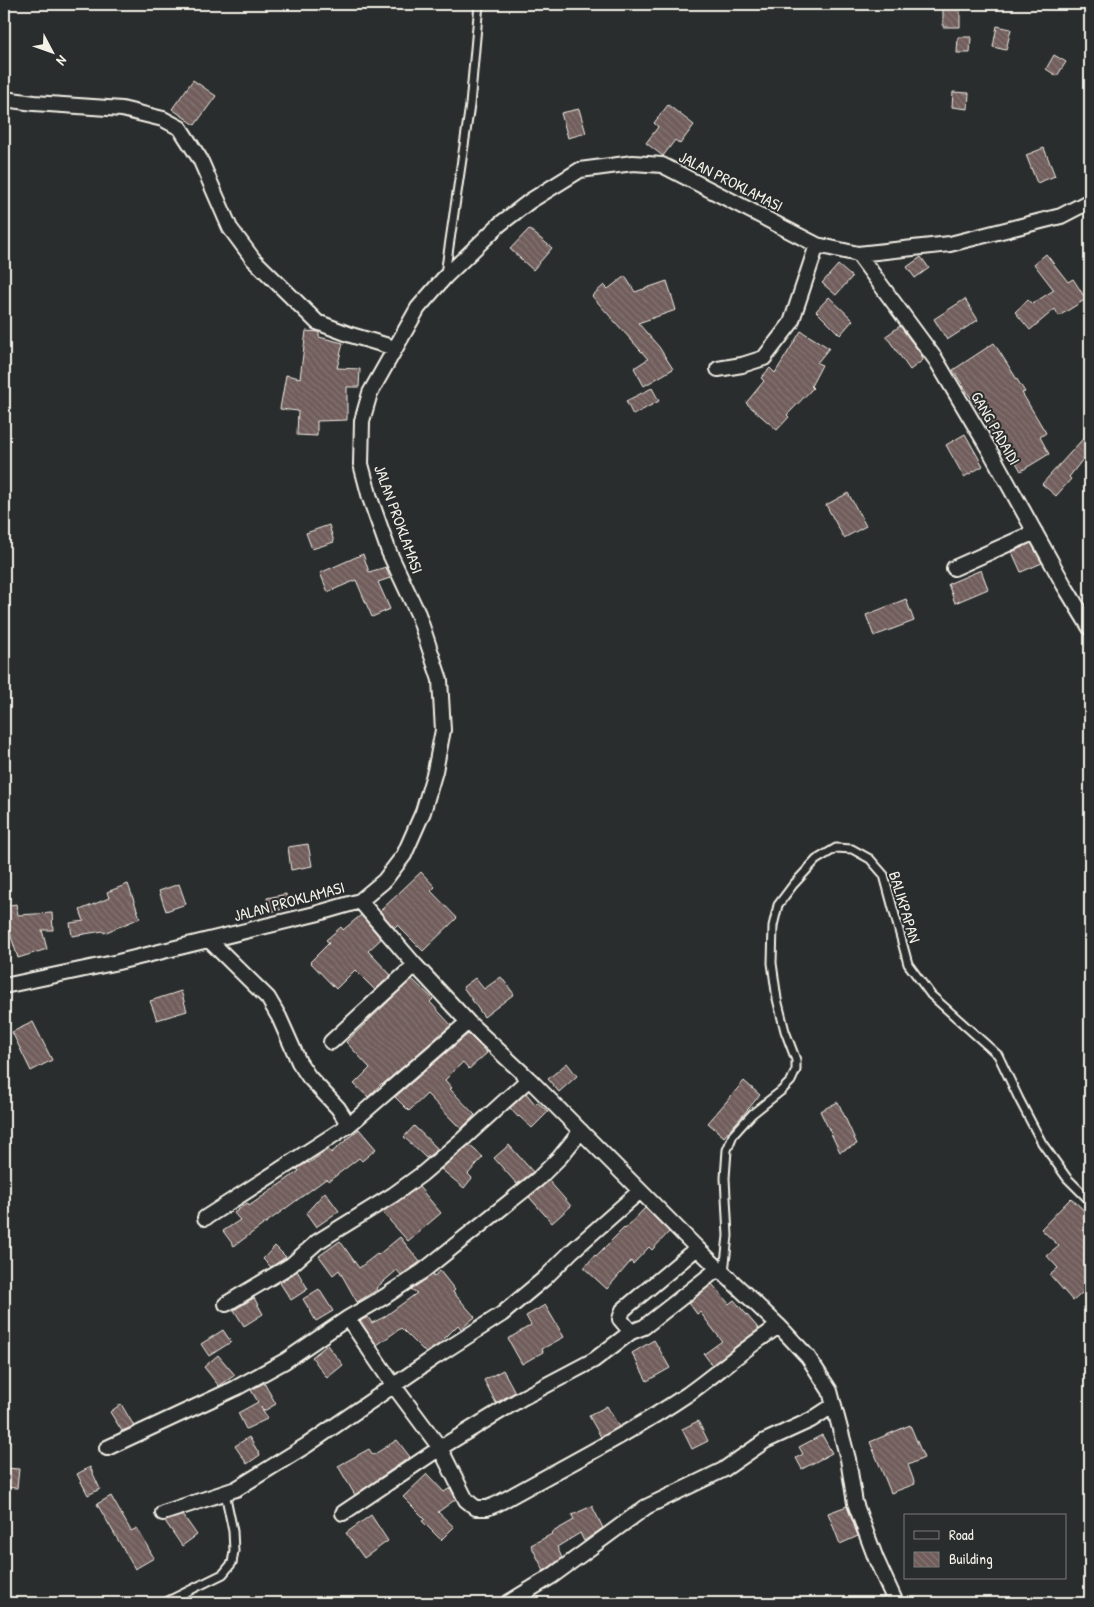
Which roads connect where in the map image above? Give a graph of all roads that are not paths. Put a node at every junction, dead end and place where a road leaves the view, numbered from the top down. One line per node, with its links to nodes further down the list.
1 (479, 4): 6 (lane)
2 (4, 99): 7 (street)
3 (1090, 201): 5 (street, JALAN PROKLAMASI)
4 (817, 245): 5 (street, JALAN PROKLAMASI); 6 (street, JALAN PROKLAMASI); 8 (street)
5 (858, 254): 9 (street, GANG PADAIDI)
6 (445, 277): 7 (street, JALAN PROKLAMASI)
7 (395, 348): 12 (street, JALAN PROKLAMASI)
8 (718, 369)
9 (1035, 532): 10 (street); 11 (street, GANG PADAIDI)
10 (954, 568)
11 (1090, 628)
12 (360, 901): 13 (street, JALAN PROKLAMASI); 14 (street)
13 (209, 940): 15 (street, JALAN PROKLAMASI); 19 (street)
14 (415, 965): 16 (street); 17 (street)
15 (4, 986)
16 (468, 1022): 18 (street); 19 (street)
17 (331, 1042)
18 (529, 1079): 20 (street); 26 (street)
19 (349, 1125): 23 (street)
20 (581, 1130): 21 (street); 27 (street)
21 (640, 1191): 24 (street); 30 (street)
22 (1090, 1201): 25 (lane, BALIKPAPAN)
23 (205, 1218)
24 (697, 1248): 25 (street); 29 (street)
25 (721, 1271): 28 (street); 29 (street)
26 (226, 1304)
27 (348, 1318): 30 (street); 32 (street)
28 (780, 1326): 31 (street); 33 (street)
29 (630, 1332): 33 (street)
30 (394, 1386): 33 (street); 34 (street)
31 (834, 1405): 38 (street); 39 (street)
32 (107, 1448)
33 (440, 1448): 36 (street)
34 (225, 1492): 35 (street); 37 (lane)
35 (163, 1513)
36 (342, 1513)
37 (164, 1603)
38 (508, 1603)
39 (896, 1603)

